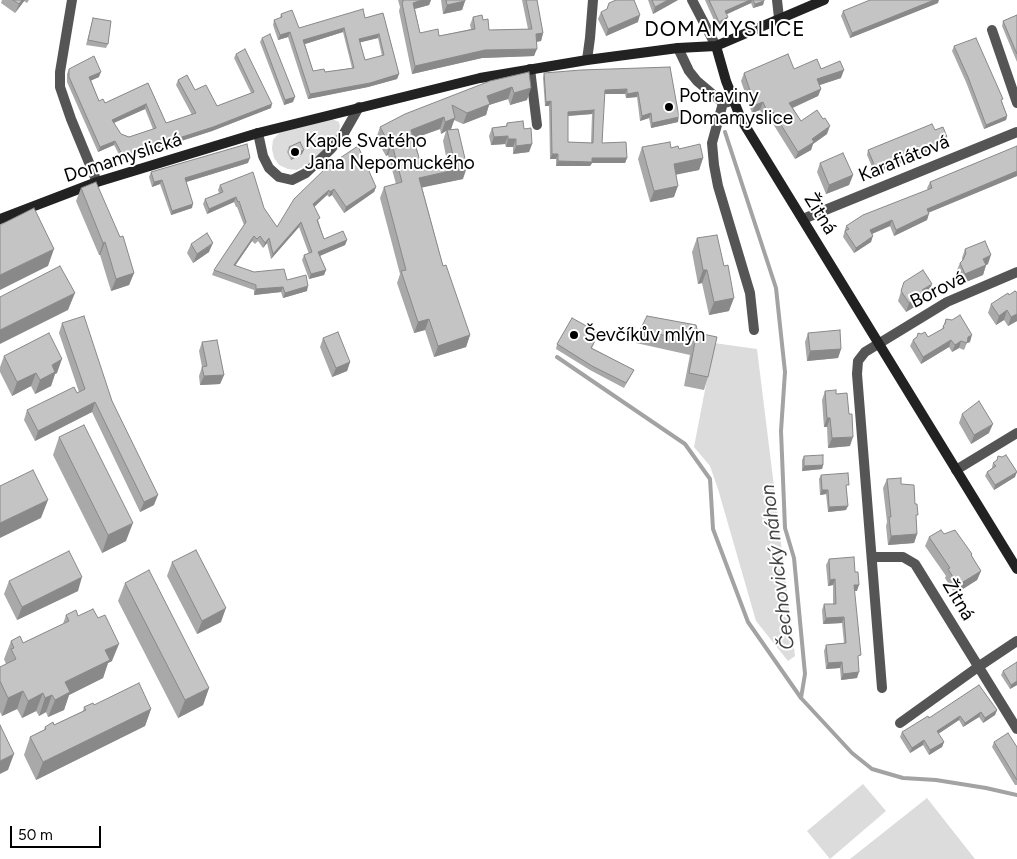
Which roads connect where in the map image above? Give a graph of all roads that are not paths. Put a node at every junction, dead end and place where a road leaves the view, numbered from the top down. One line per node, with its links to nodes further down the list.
1 (72, 0): 19 (street)
2 (593, 0): 10 (street)
3 (692, 0): 8 (street)
4 (778, 0): 6 (street)
5 (824, 0): 6 (street, Domamyslická)
6 (779, 18): 8 (street, Domamyslická)
7 (992, 30): 14 (street)
8 (716, 46): 9 (street, Domamyslická); 12 (street, Žitná)
9 (678, 48): 10 (street, Domamyslická); 13 (street)
10 (587, 60): 11 (street, Domamyslická)
11 (530, 69): 15 (street, Domamyslická); 16 (street)
12 (734, 101): 13 (street); 20 (street, Žitná)
13 (723, 103): 23 (street)
14 (1017, 103)
15 (359, 107): 18 (street, Domamyslická); 18 (street)
16 (537, 124)
17 (1017, 132): 20 (street, Karafiátová)
18 (258, 133): 19 (street, Domamyslická)
19 (98, 182): 21 (street, Domamyslická)
20 (803, 219): 24 (street, Žitná)
21 (0, 220)
22 (1017, 272): 24 (street, Borová)
23 (754, 330)
24 (878, 344): 26 (street, Žitná); 27 (street)
25 (1017, 433): 26 (street)
26 (956, 470): 28 (street, Žitná)
27 (872, 557): 30 (street, Žitná); 31 (street)
28 (1017, 569)
29 (1017, 641): 30 (street)
30 (978, 667): 32 (street); 33 (street, Žitná)
31 (882, 688)
32 (900, 723)
33 (1017, 729)

